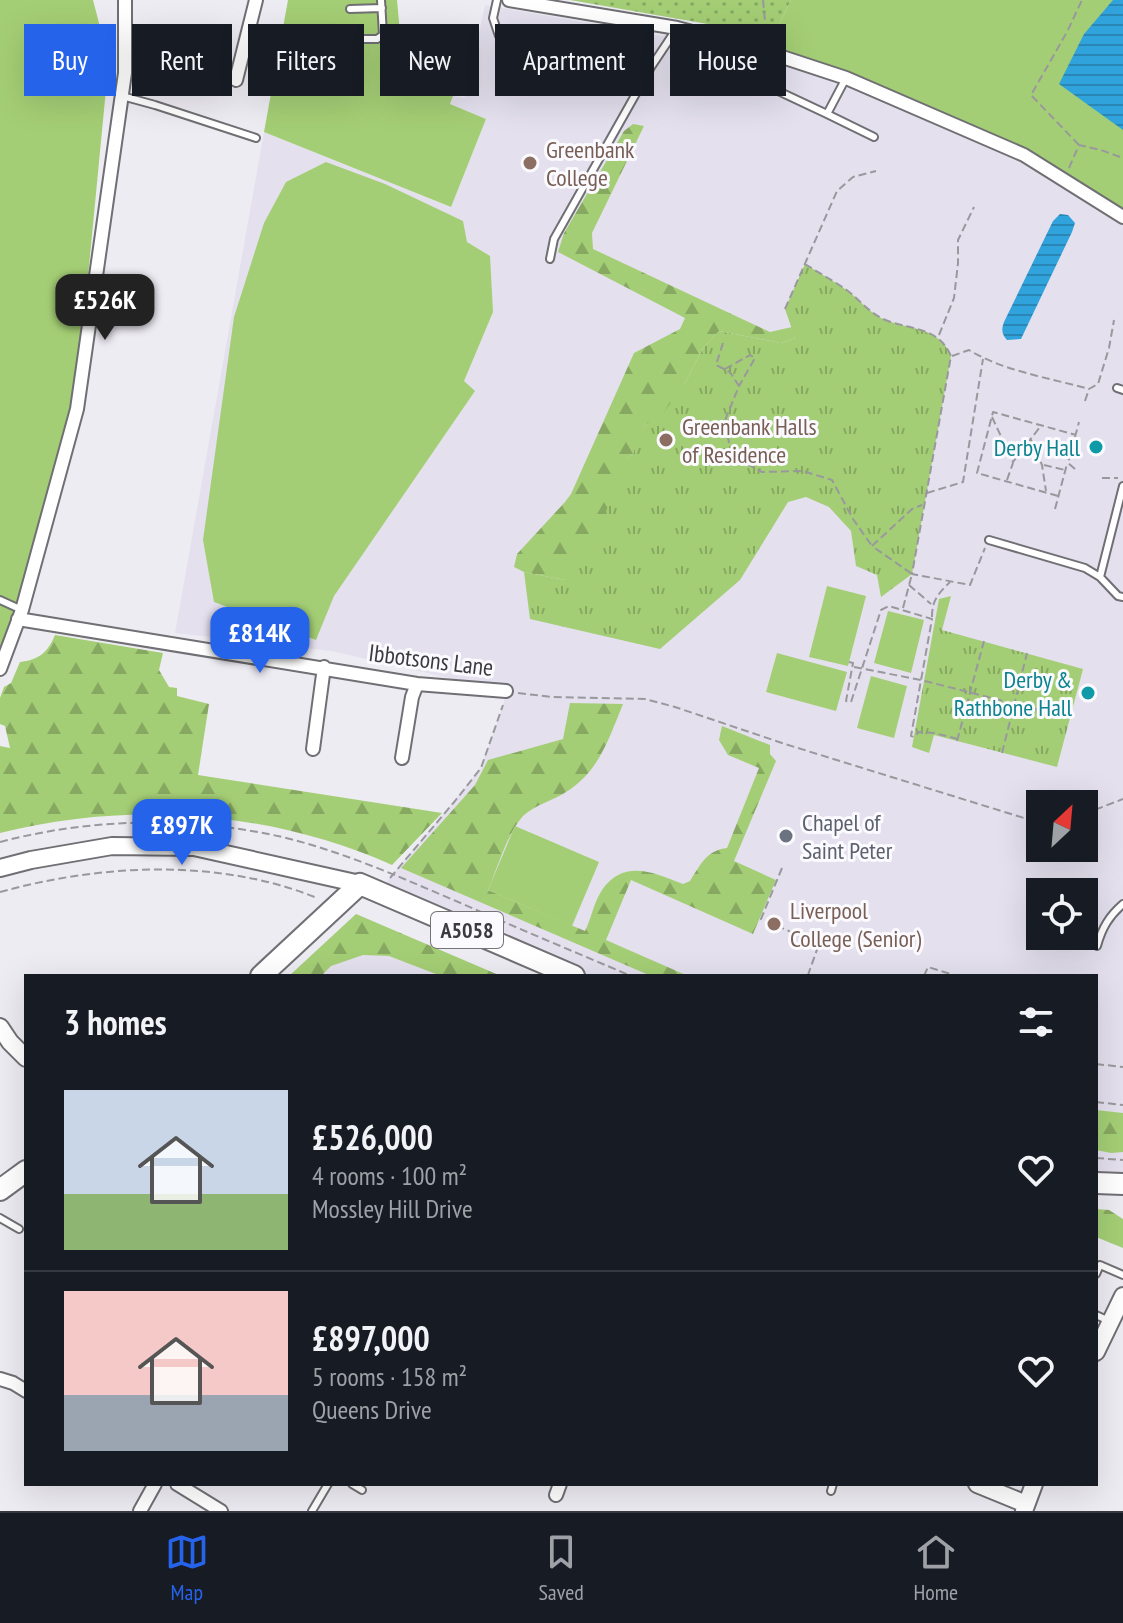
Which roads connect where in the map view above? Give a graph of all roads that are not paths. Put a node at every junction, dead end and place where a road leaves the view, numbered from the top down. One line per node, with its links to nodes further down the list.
1 (125, 0): 15 (street)
2 (256, 0): 13 (street)
3 (497, 0): 7 (lane)
4 (509, 0): 7 (street)
5 (382, 4): 6 (lane); 10 (lane)
6 (350, 9)
7 (626, 20): 8 (street)
8 (670, 27)
9 (670, 38): 20 (lane)
10 (364, 39)
11 (786, 58): 12 (street)
12 (846, 78): 16 (lane); 19 (street)
13 (236, 80)
14 (786, 95): 16 (lane)
15 (122, 96): 18 (lane); 26 (street)
16 (827, 114): 17 (lane)
17 (874, 137)
18 (256, 138)
19 (1123, 217)
20 (550, 259)
21 (1123, 486): 23 (lane)
22 (989, 540): 23 (lane)
23 (1100, 577): 24 (lane)
24 (1123, 597)
25 (0, 600): 26 (lane)
26 (20, 614): 27 (street, Ibbotsons Lane); 28 (street)
27 (324, 667): 29 (street, Ibbotsons Lane); 31 (street)
28 (0, 669)
29 (417, 684): 30 (street, Ibbotsons Lane); 32 (street)
30 (506, 691)
31 (313, 749)
32 (402, 758)
33 (0, 868): 34 (street)
34 (370, 888): 37 (main road); 38 (main road, A5058)
35 (1123, 904): 36 (lane)
36 (1098, 943)
37 (263, 974)
38 (569, 974)
39 (0, 1027): 40 (street)
40 (24, 1056)
41 (24, 1172): 44 (main road)
42 (1098, 1183): 43 (main road)
43 (1123, 1184)
44 (0, 1190)
45 (0, 1218): 46 (lane)
46 (19, 1229)
47 (1098, 1270): 48 (lane)
48 (1123, 1275)
49 (1122, 1300): 50 (street)
50 (1103, 1318): 51 (street)
51 (1098, 1342)
52 (0, 1379): 53 (street)
53 (24, 1390)
54 (154, 1486): 62 (street)
55 (180, 1486): 63 (street)
56 (327, 1486): 64 (lane)
57 (355, 1486): 60 (lane)
58 (981, 1486): 61 (street)
59 (1033, 1486): 61 (street)
60 (362, 1490)
61 (1025, 1508)
62 (140, 1511)
63 (221, 1511)
64 (312, 1511)

